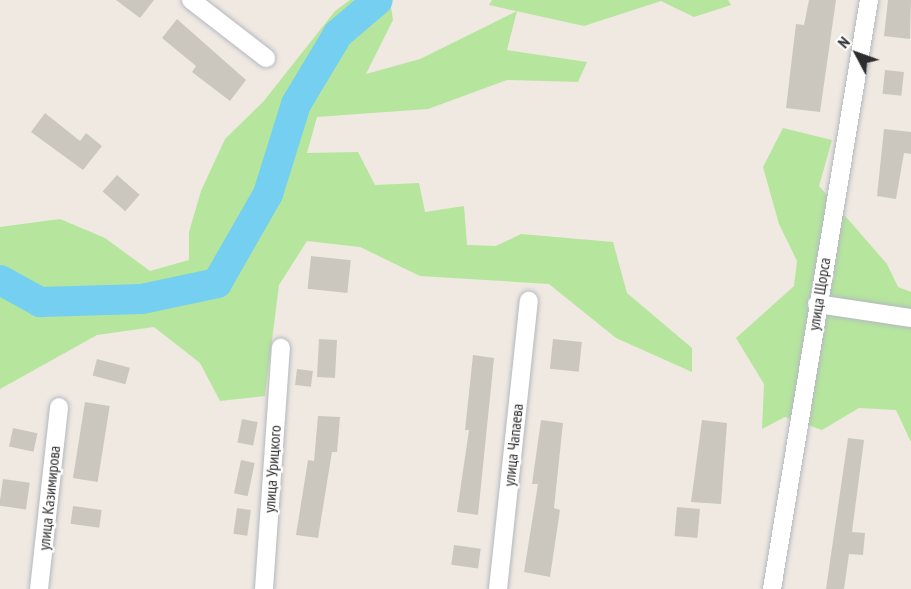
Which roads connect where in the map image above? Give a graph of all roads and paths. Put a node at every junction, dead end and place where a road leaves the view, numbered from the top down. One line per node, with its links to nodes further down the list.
1 (190, 0): 3 (street)
2 (869, 0): 5 (street, улица Щорса)
3 (266, 58)
4 (529, 301): 11 (street, улица Чапаева)
5 (817, 304): 6 (street); 12 (street, улица Щорса)
6 (911, 318)
7 (281, 348): 10 (street, улица Урицкого)
8 (59, 407): 9 (street, улица Казимирова)
9 (39, 589)
10 (264, 589)
11 (498, 589)
12 (772, 589)

